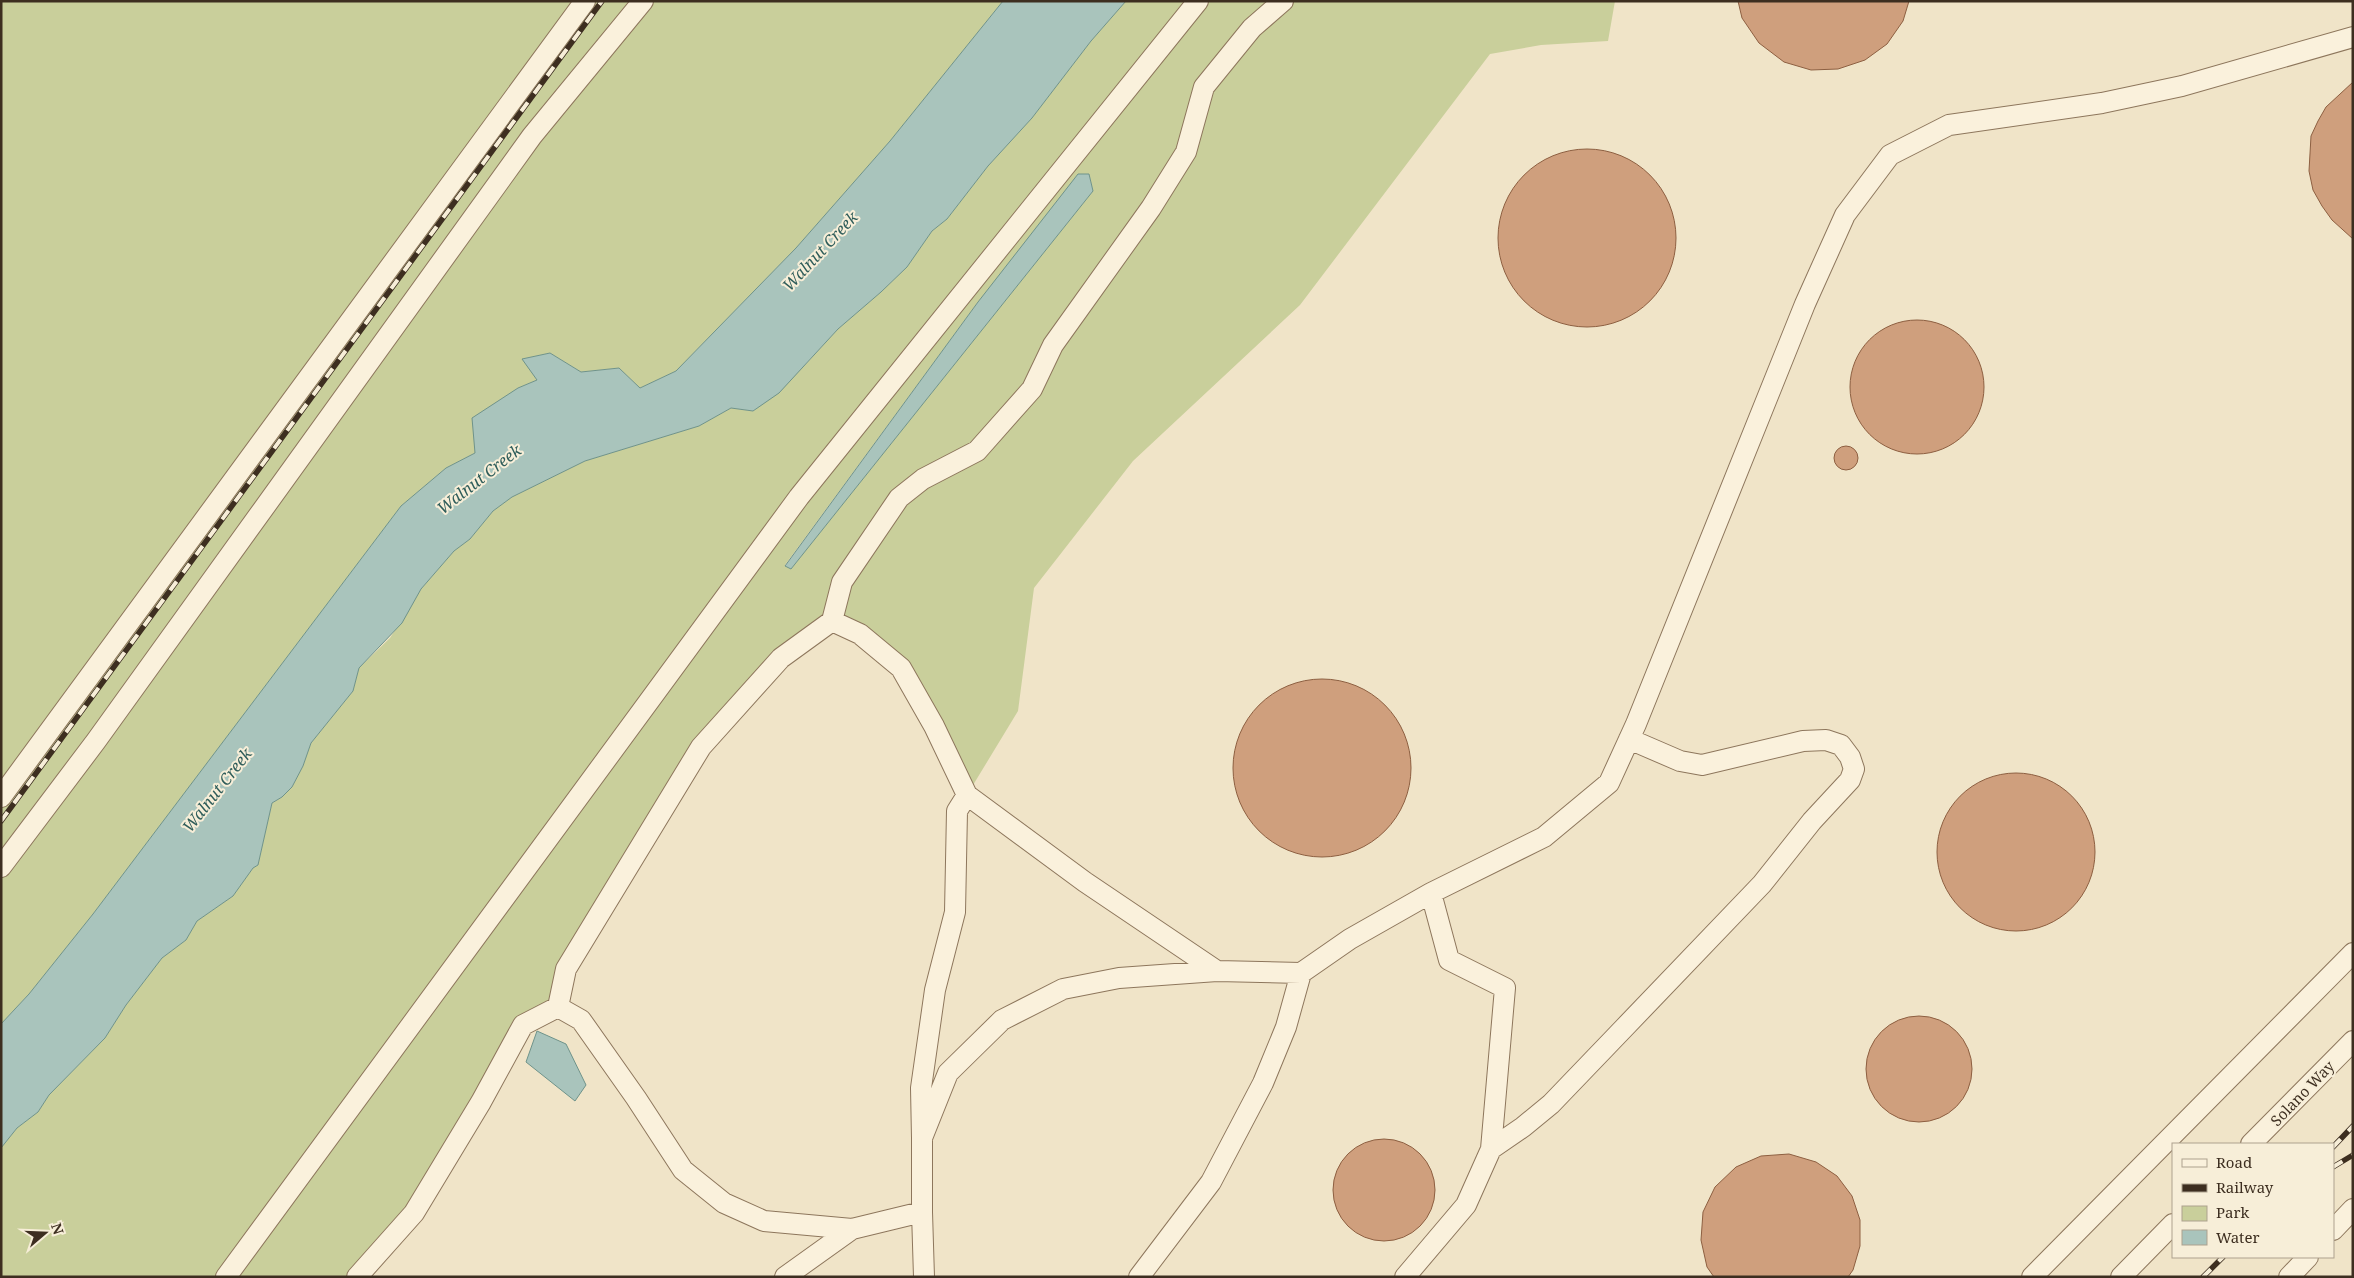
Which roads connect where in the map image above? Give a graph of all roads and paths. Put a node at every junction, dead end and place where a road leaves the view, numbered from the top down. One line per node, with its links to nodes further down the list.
1 (585, 1): 9 (street)
2 (643, 1): 10 (street)
3 (1198, 1): 26 (street)
4 (1283, 1): 6 (street)
5 (2353, 38): 7 (street)
6 (832, 621): 8 (street); 15 (street)
7 (1629, 739): 11 (street); 19 (street)
8 (967, 795): 13 (street); 17 (street)
9 (1, 797)
10 (1, 867)
11 (1431, 892): 14 (street); 19 (street)
12 (2353, 953): 32 (street)
13 (1217, 971): 14 (street); 17 (street)
14 (1301, 973): 30 (street)
15 (558, 1007): 23 (street); 27 (street)
16 (2353, 1041): 18 (street, Solano Way)
17 (922, 1138): 21 (street)
18 (2252, 1143)
19 (1491, 1149): 31 (street)
20 (2353, 1209): 24 (street)
21 (922, 1212): 23 (street); 29 (street)
22 (2172, 1225): 33 (street)
23 (852, 1229): 28 (street)
24 (2334, 1229)
25 (2307, 1258): 34 (street)
26 (226, 1277)
27 (357, 1277)
28 (785, 1277)
29 (924, 1277)
30 (1140, 1277)
31 (1404, 1277)
32 (2032, 1277)
33 (2120, 1277)
34 (2289, 1277)

